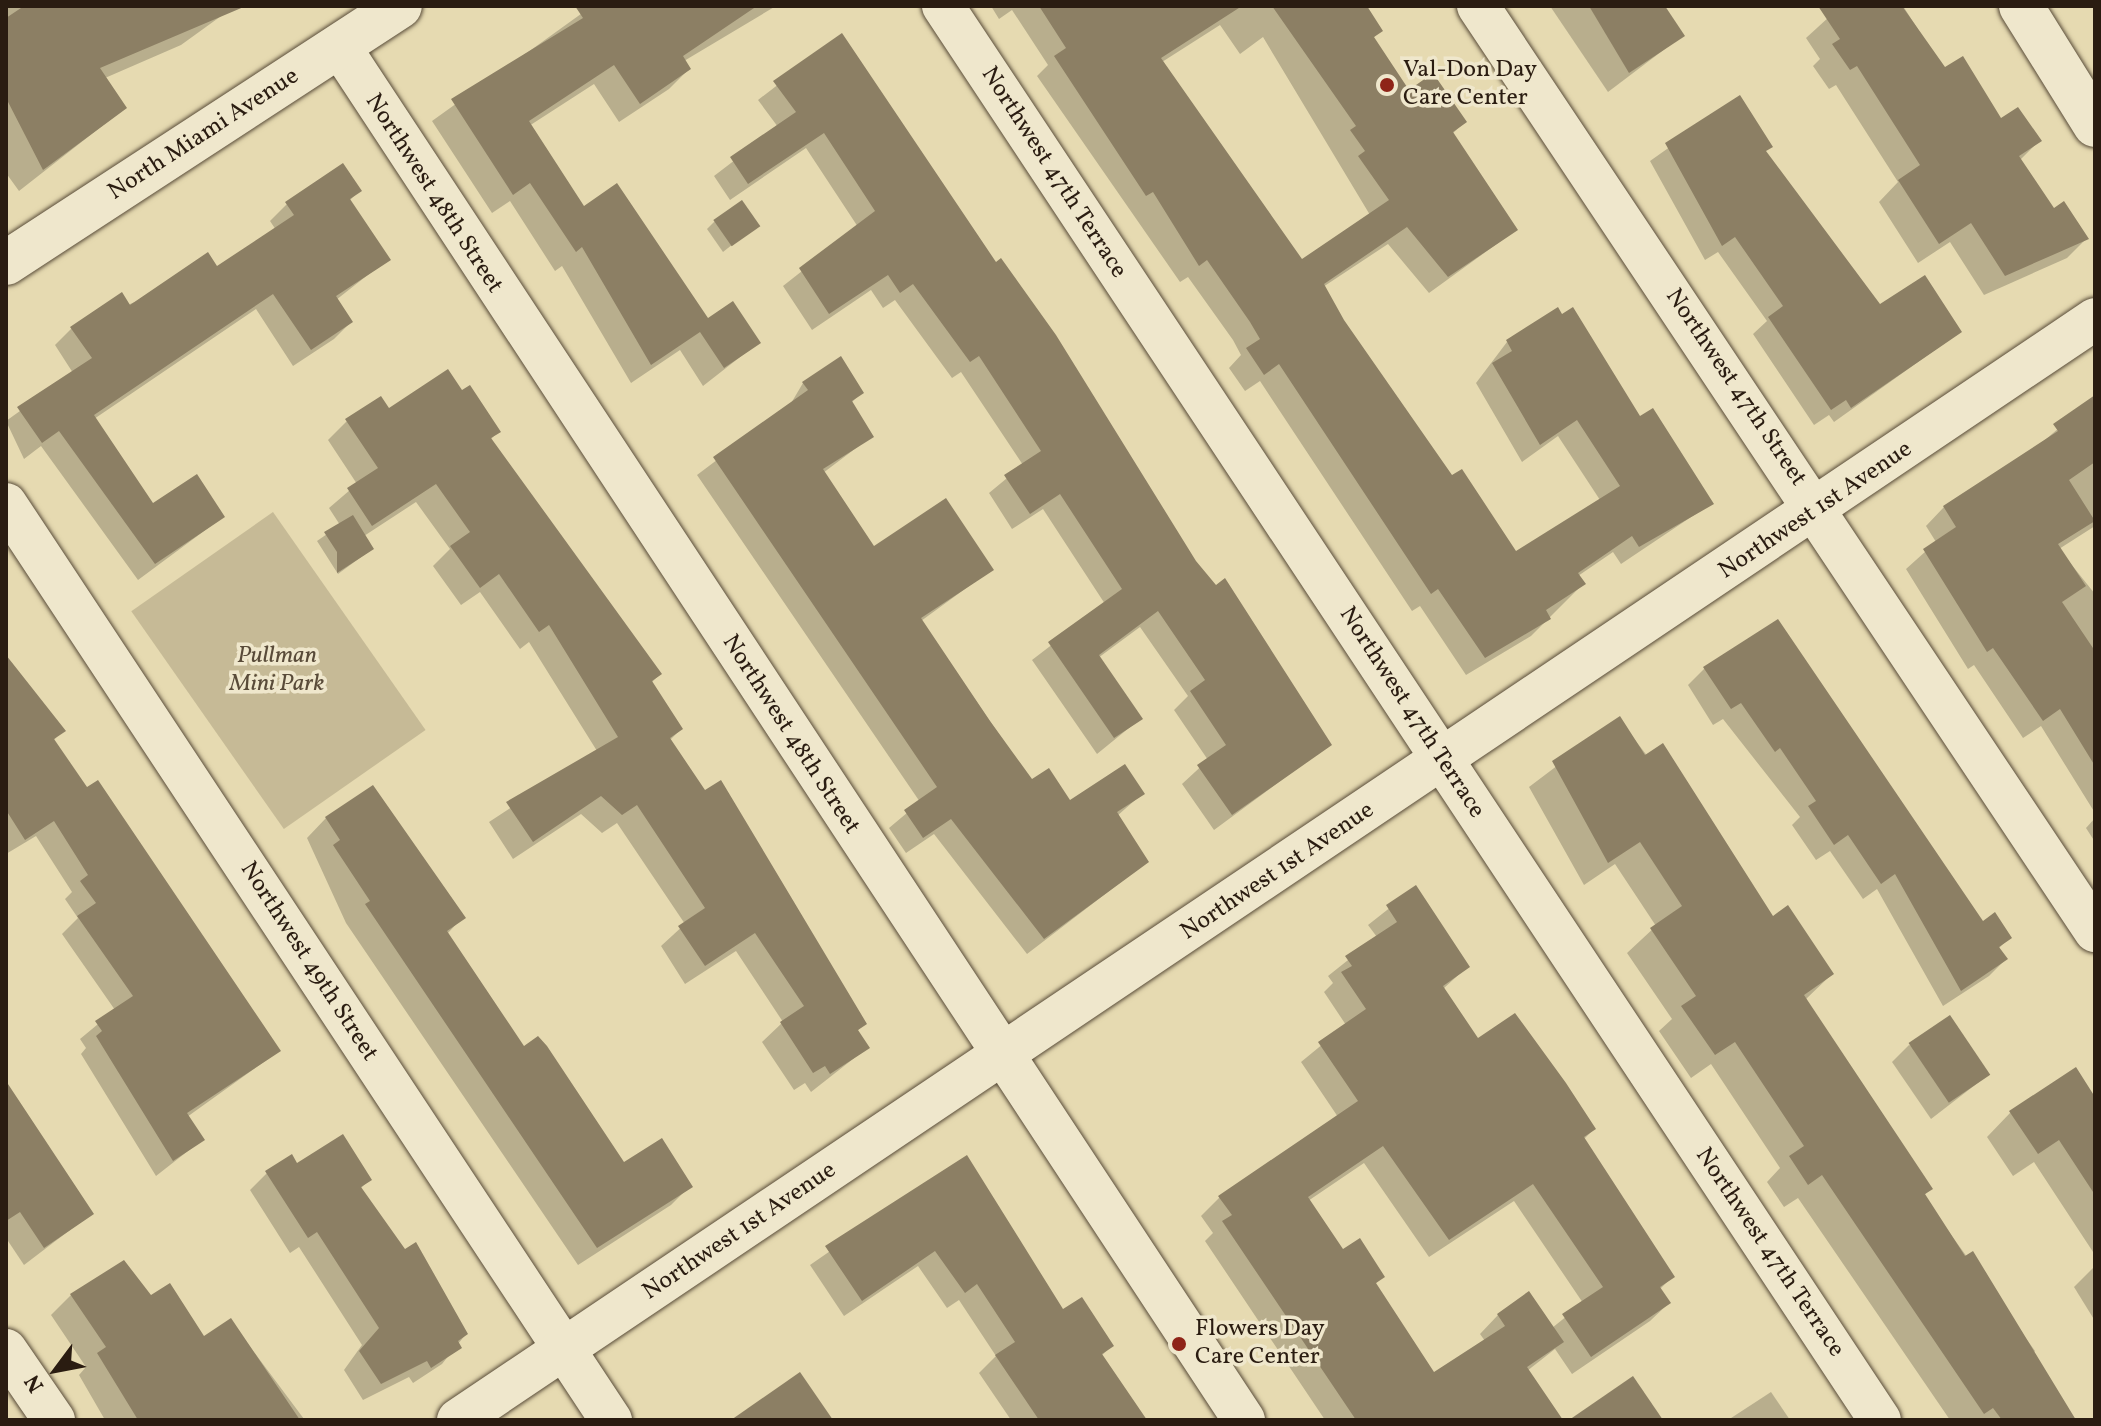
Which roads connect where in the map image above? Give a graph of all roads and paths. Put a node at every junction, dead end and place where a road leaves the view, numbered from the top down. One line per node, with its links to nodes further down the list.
1 (943, 6): 10 (street, Northwest 47th Terrace)
2 (1478, 6): 9 (street, Northwest 47th Street)
3 (2021, 6): 5 (main road)
4 (368, 21): 6 (main road, North Miami Avenue); 12 (street, Northwest 48th Street)
5 (2095, 125)
6 (6, 263)
7 (2095, 319): 9 (street, Northwest 1st Avenue)
8 (6, 504): 14 (street, Northwest 49th Street)
9 (1817, 511): 10 (street, Northwest 1st Avenue); 11 (street, Northwest 47th Street)
10 (1443, 762): 12 (street, Northwest 1st Avenue); 19 (street, Northwest 47th Terrace)
11 (2095, 931)
12 (1002, 1057): 14 (street, Northwest 1st Avenue); 18 (street, Northwest 48th Street)
13 (6, 1350): 15 (street)
14 (564, 1350): 16 (street, Northwest 1st Avenue); 17 (street, Northwest 49th Street)
15 (54, 1420)
16 (458, 1420)
17 (611, 1420)
18 (1244, 1420)
19 (1880, 1420)

